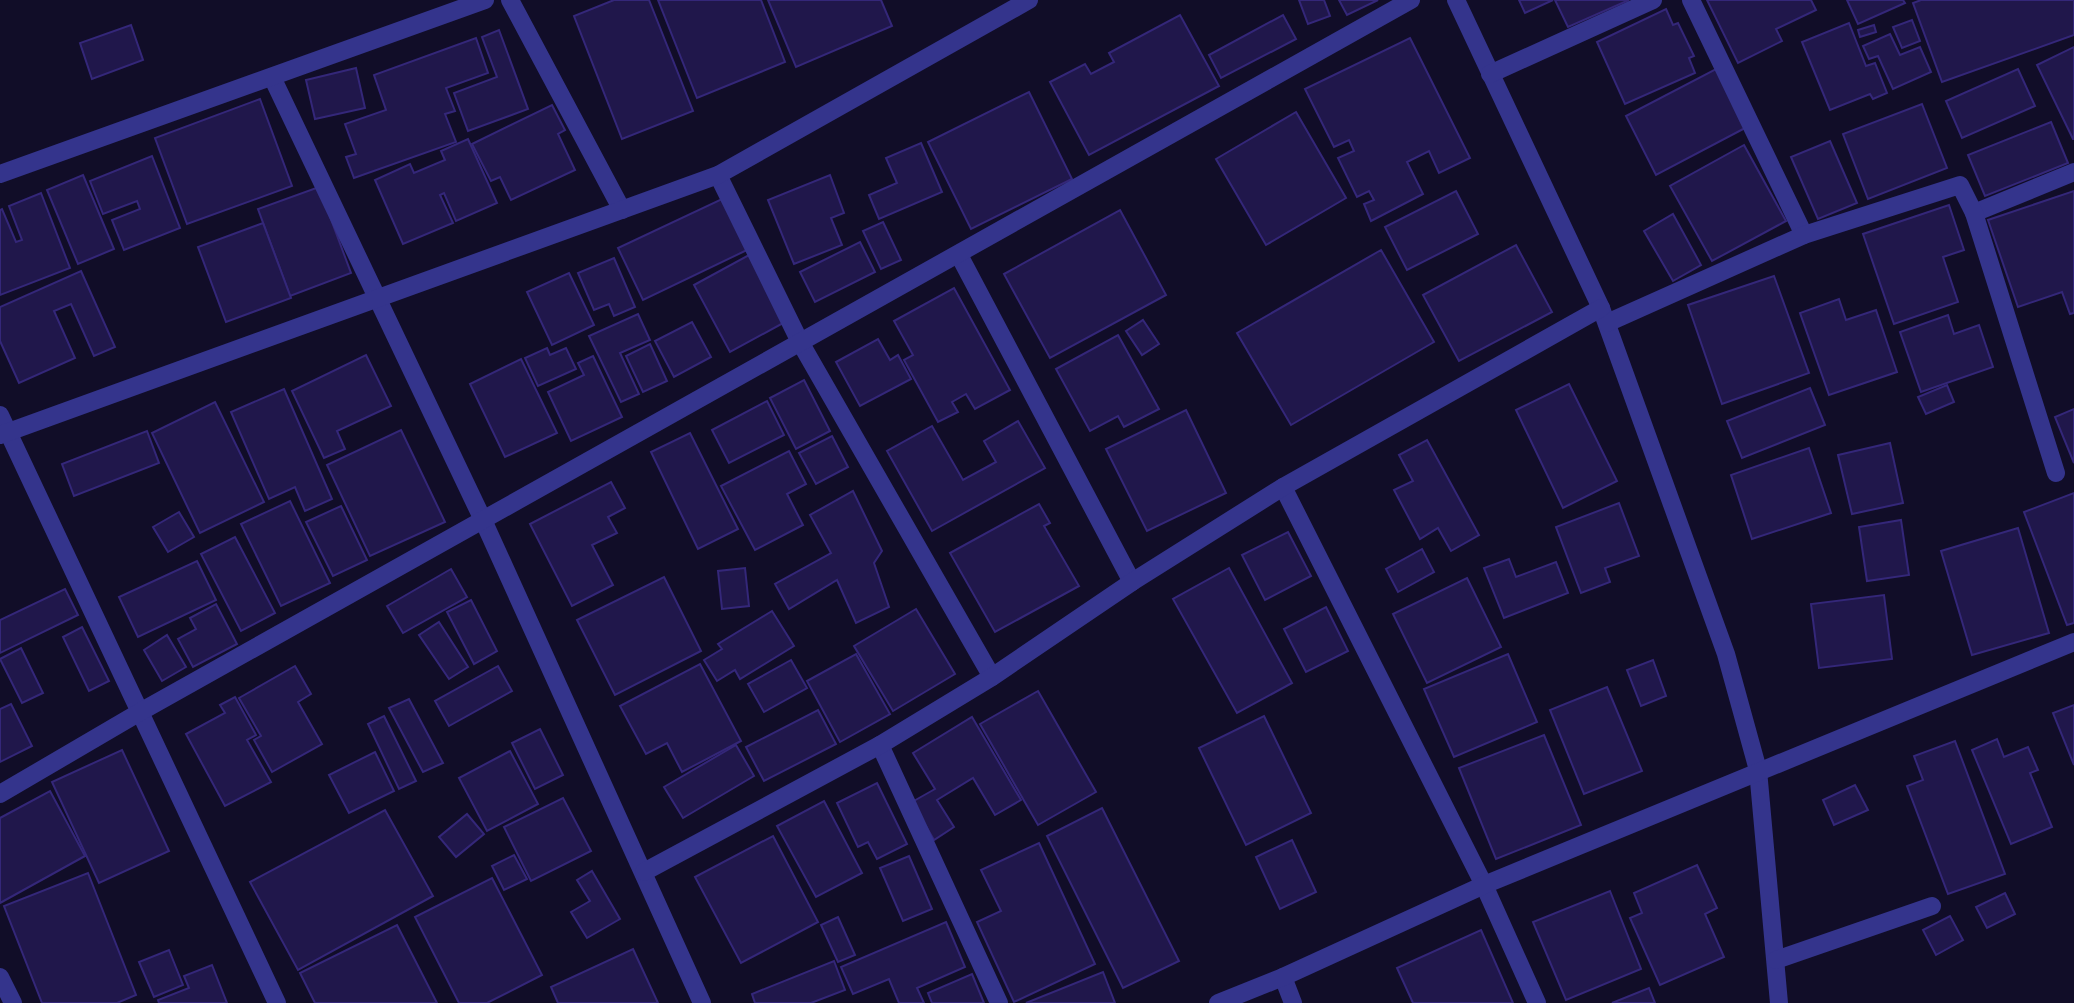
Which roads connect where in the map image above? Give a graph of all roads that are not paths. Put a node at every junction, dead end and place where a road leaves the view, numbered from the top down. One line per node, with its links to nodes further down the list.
1 (485, 0): 9 (street)
2 (510, 0): 13 (street)
3 (1029, 0): 12 (street)
4 (1410, 0): 16 (street)
5 (1456, 0): 8 (street)
6 (1653, 0): 8 (street)
7 (1691, 0): 15 (street)
8 (1490, 74): 18 (street)
9 (272, 77): 11 (street); 17 (street)
10 (2074, 172): 14 (street)
11 (0, 174)
12 (718, 175): 13 (street); 19 (street)
13 (622, 210): 17 (street)
14 (1974, 213): 15 (street); 22 (street)
15 (1804, 235): 18 (street)
16 (959, 255): 19 (street); 25 (street)
17 (379, 298): 21 (street); 24 (street)
18 (1604, 315): 23 (street); 30 (street)
19 (800, 342): 24 (street); 27 (street)
20 (0, 415): 21 (street)
21 (4, 434): 28 (street)
22 (2056, 473)
23 (1283, 487): 25 (street); 33 (street)
24 (483, 520): 28 (street); 32 (street)
25 (1132, 582): 27 (street)
26 (2074, 642): 30 (street)
27 (992, 677): 29 (street)
28 (140, 712): 31 (street); 39 (street)
29 (880, 745): 32 (street); 41 (street)
30 (1758, 770): 33 (street); 35 (street)
31 (0, 794)
32 (644, 872): 40 (street)
33 (1484, 884): 37 (street); 44 (street)
34 (1932, 906): 35 (street)
35 (1776, 960): 45 (street)
36 (0, 977): 38 (street)
37 (1283, 977): 42 (street); 43 (street)
38 (13, 1003)
39 (277, 1003)
40 (702, 1003)
41 (999, 1003)
42 (1218, 1003)
43 (1293, 1003)
44 (1537, 1003)
45 (1779, 1003)

